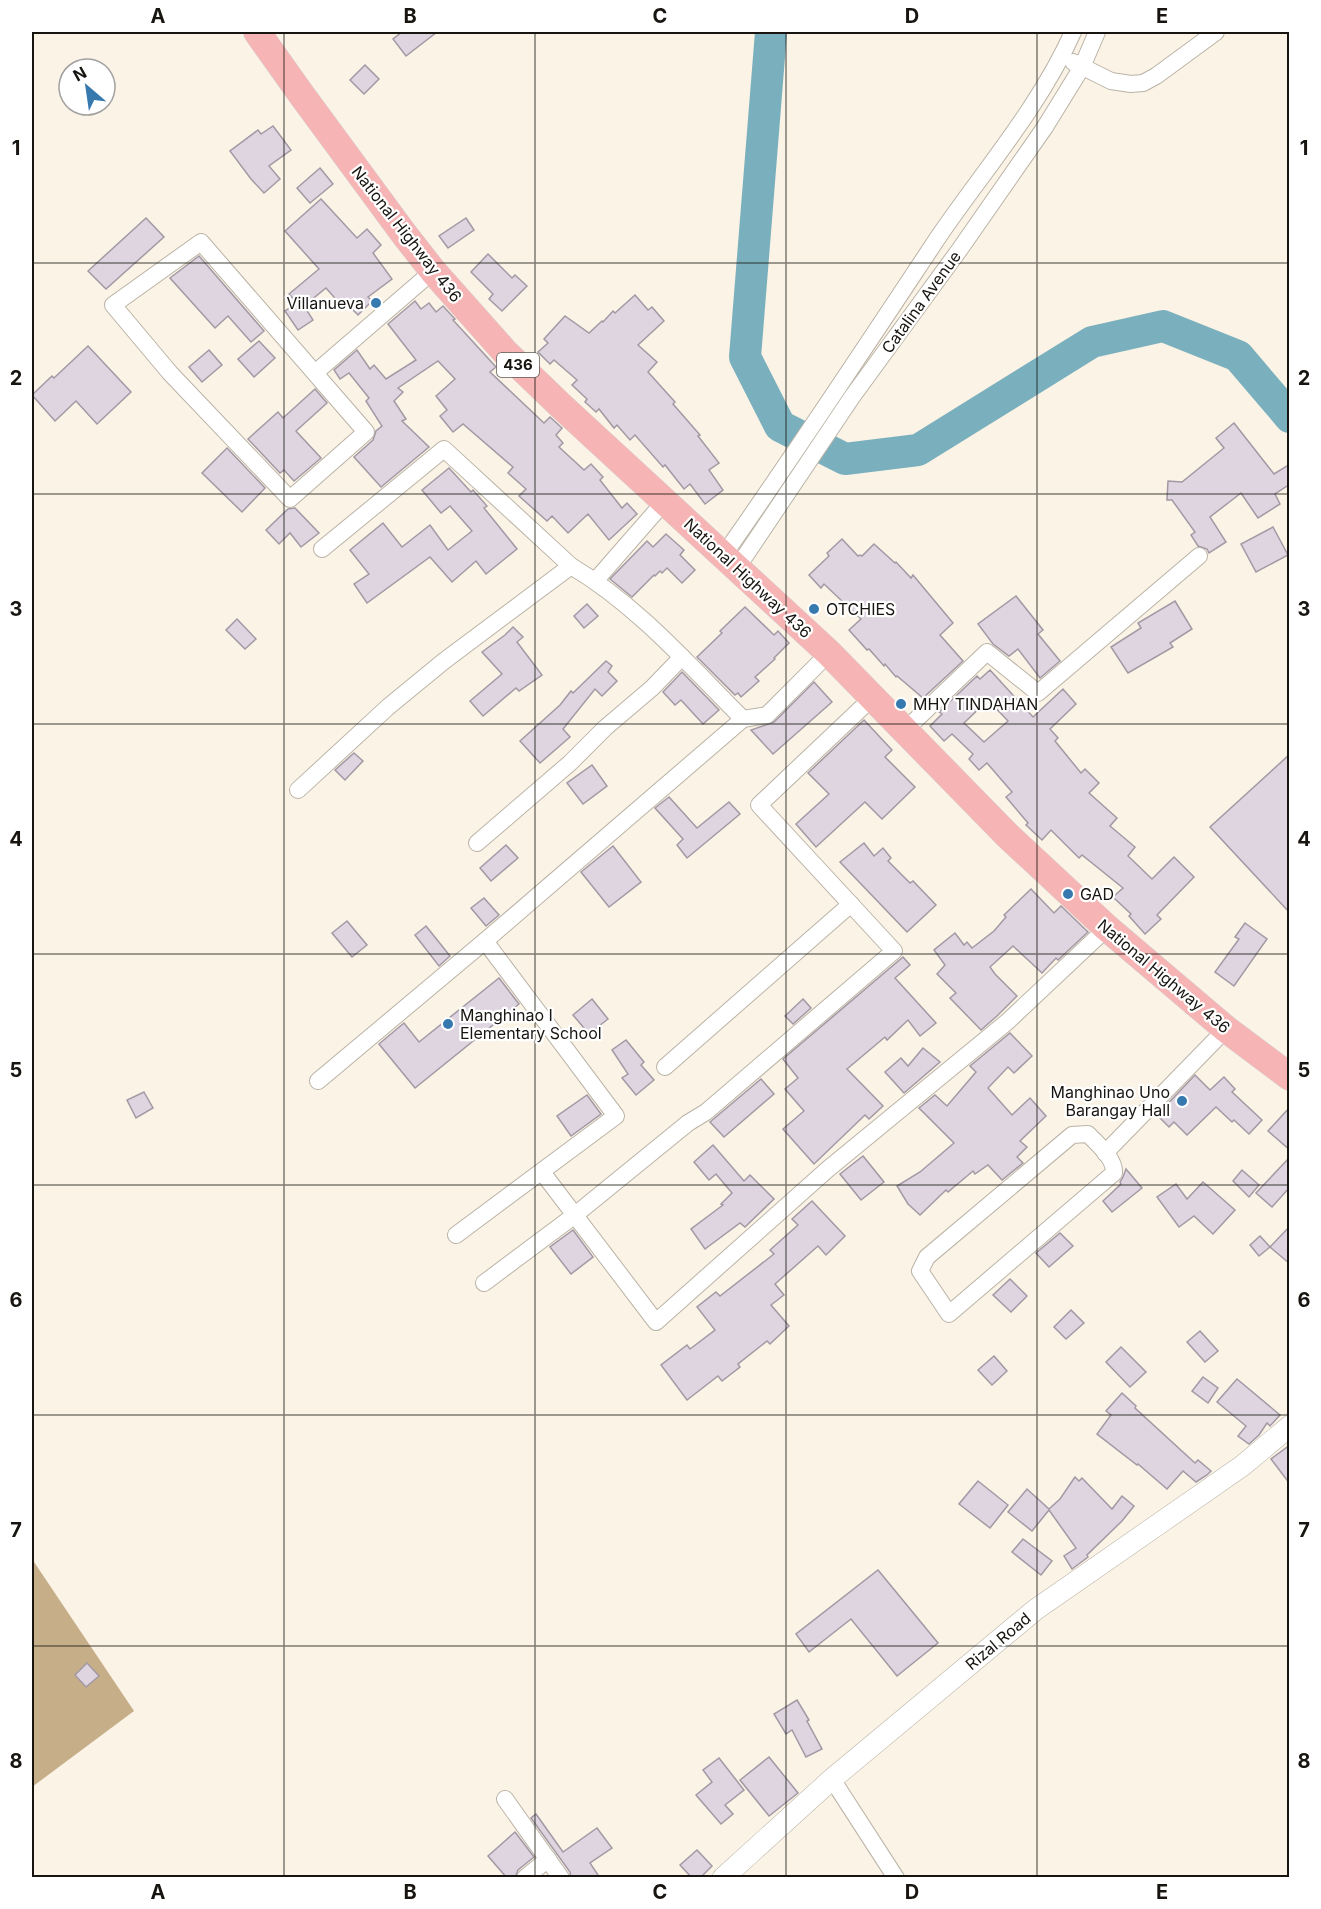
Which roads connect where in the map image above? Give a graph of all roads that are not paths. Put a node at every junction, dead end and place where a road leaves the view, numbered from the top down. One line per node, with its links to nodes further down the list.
1 (257, 32): 7 (main road, National Highway 436 / 436)
2 (1073, 32): 5 (street, Catalina Avenue)
3 (1097, 32): 6 (street, Catalina Avenue)
4 (1216, 32): 6 (street)
5 (1062, 57): 6 (street); 9 (street, Catalina Avenue)
6 (1082, 67): 9 (street, Catalina Avenue)
7 (433, 271): 8 (street); 10 (main road, National Highway 436 / 436)
8 (316, 372): 8 (street)
9 (845, 393): 13 (street, Catalina Avenue); 13 (street, Catalina Avenue)
10 (665, 501): 13 (main road, National Highway 436 / 436); 15 (street)
11 (322, 549): 14 (street)
12 (1199, 555): 20 (street)
13 (730, 562): 16 (main road, National Highway 436 / 436)
14 (571, 566): 15 (street); 21 (street)
15 (596, 580): 17 (street)
16 (829, 653): 18 (main road, National Highway 436 / 436); 19 (street)
17 (682, 657): 19 (street); 22 (street)
18 (872, 698): 20 (main road, National Highway 436 / 436); 23 (street)
19 (743, 719): 25 (street)
20 (904, 731): 24 (main road, National Highway 436 / 436)
21 (298, 790)
22 (477, 843)
23 (851, 904): 27 (street); 32 (street)
24 (1107, 928): 26 (main road, National Highway 436 / 436); 32 (street)
25 (485, 941): 29 (street); 31 (street)
26 (1226, 1029): 28 (main road, National Highway 436 / 436); 30 (street)
27 (664, 1067)
28 (1290, 1077)
29 (318, 1081)
30 (1105, 1153): 30 (street)
31 (542, 1172): 32 (street); 33 (street)
32 (575, 1215): 34 (street)
33 (456, 1235)
34 (484, 1283)
35 (1290, 1426): 36 (street, Rizal Road)
36 (832, 1779): 41 (street, Rizal Road); 42 (street)
37 (505, 1799): 38 (street)
38 (548, 1859): 39 (street); 40 (street)
39 (525, 1878)
40 (561, 1878)
41 (723, 1878)
42 (896, 1878)

